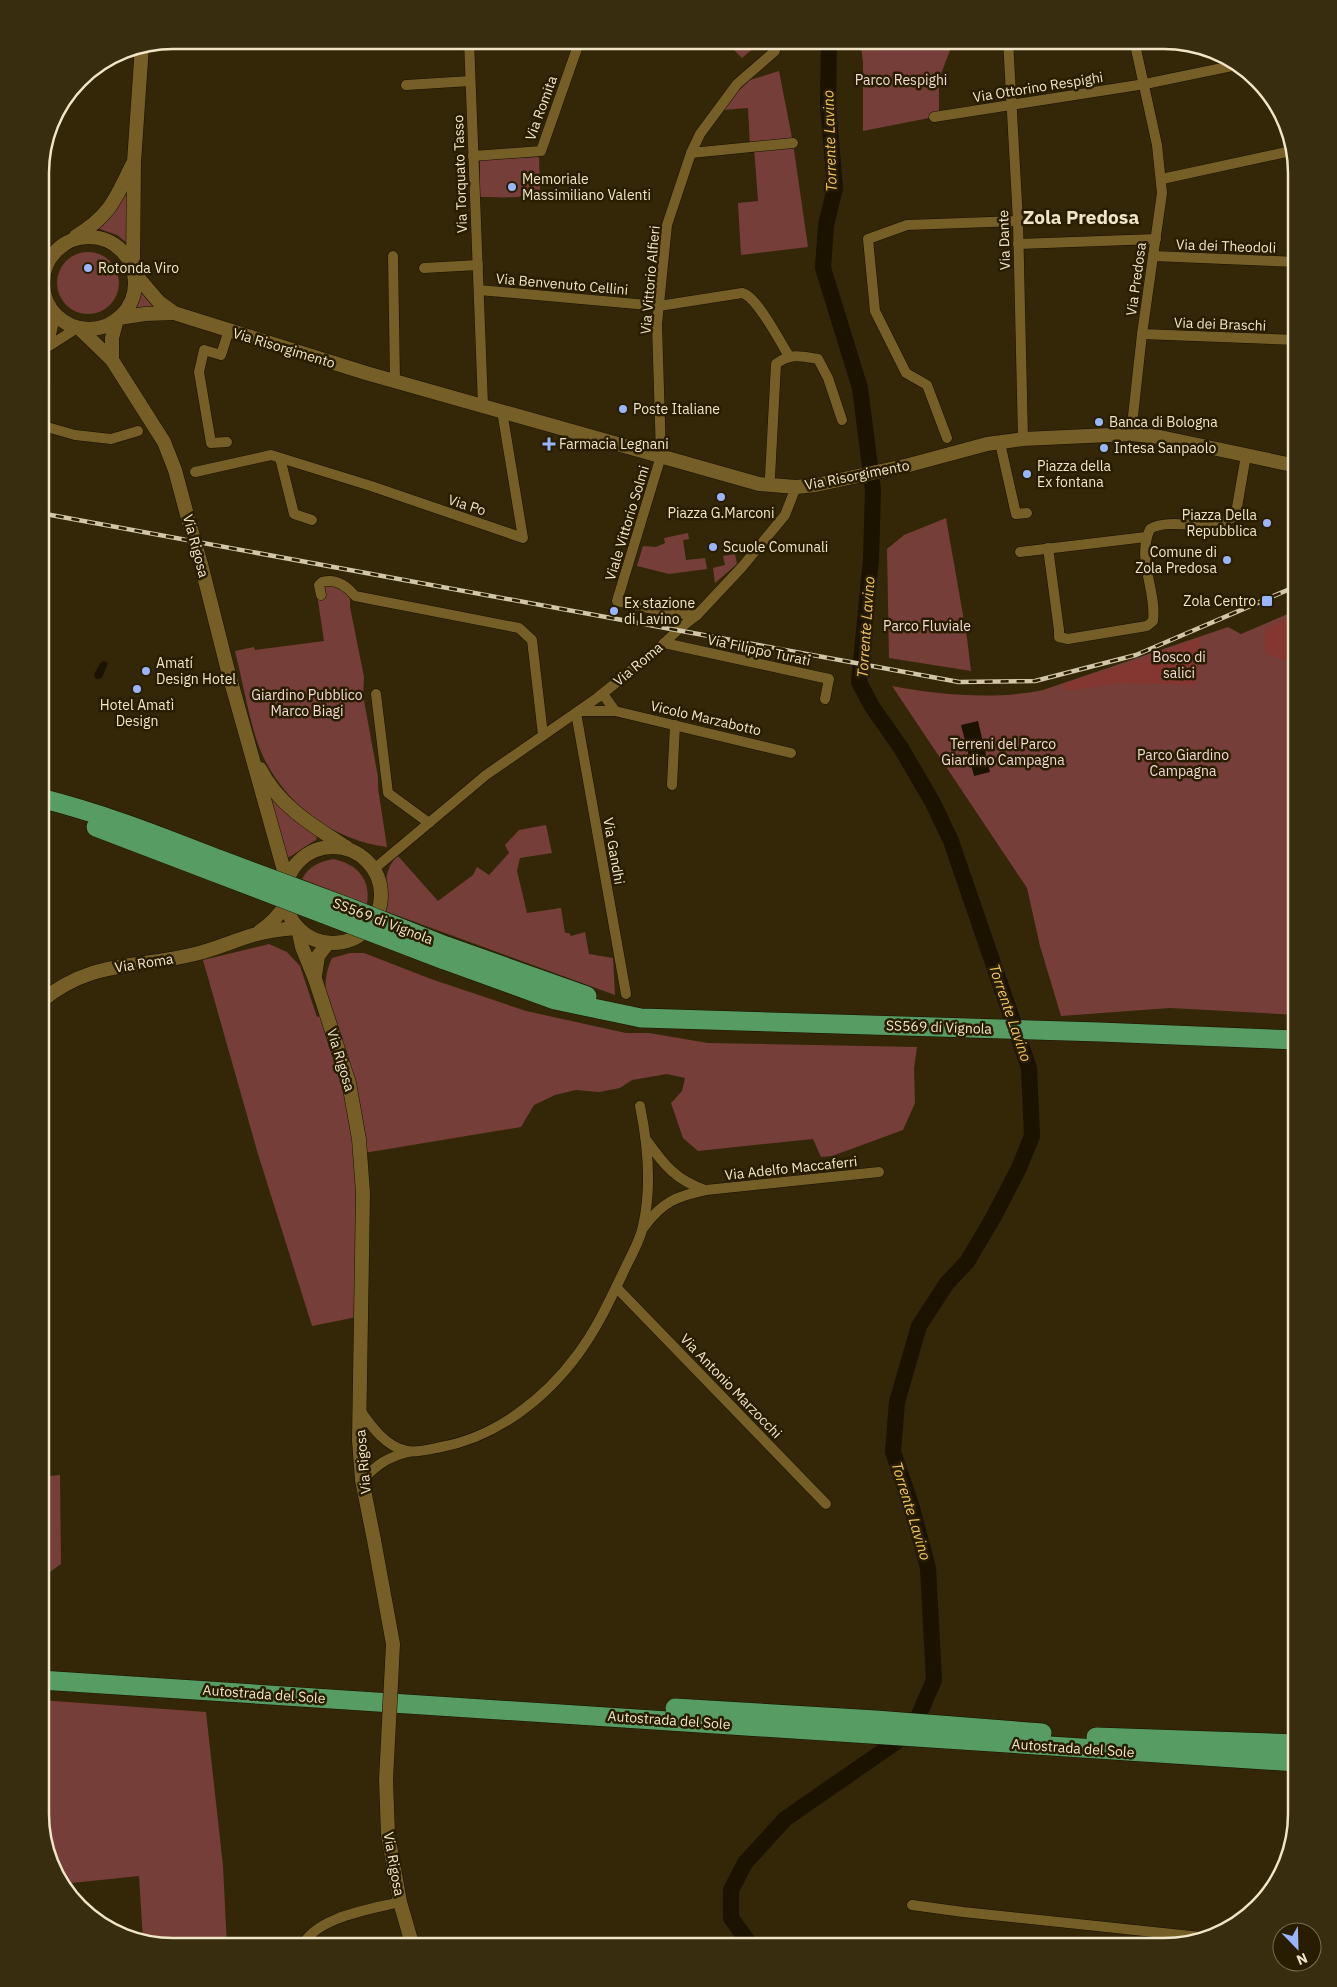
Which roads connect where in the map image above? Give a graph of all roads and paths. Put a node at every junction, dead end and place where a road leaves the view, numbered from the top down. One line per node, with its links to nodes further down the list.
1 (469, 49): 8 (street, Via Torquato Tasso)
2 (577, 49): 16 (street, Via Romita)
3 (1009, 49): 11 (street, Via Dante)
4 (1136, 49): 9 (street, Via Predosa)
5 (775, 50): 15 (street, Via Vittorio Alfieri)
6 (142, 53): 17 (main road)
7 (1228, 66): 9 (street, Via Ottorino Respighi)
8 (470, 81): 10 (street); 16 (street, Via Torquato Tasso)
9 (1145, 84): 11 (street, Via Ottorino Respighi); 18 (street, Via Predosa)
10 (406, 85)
11 (1012, 105): 12 (street, Via Ottorino Respighi); 19 (street, Via Dante)
12 (934, 117)
13 (793, 143): 15 (street)
14 (1286, 152): 18 (street)
15 (691, 153): 34 (street, Via Vittorio Alfieri)
16 (473, 156): 29 (street, Via Torquato Tasso)
17 (134, 162): 21 (main road); 31 (main road)
18 (1162, 179): 20 (street, Via Predosa)
19 (1018, 221): 22 (street, Via Dante); 57 (street)
20 (1156, 239): 22 (street); 26 (street, Via Predosa)
21 (71, 240): 23 (main road); 31 (main road)
22 (1018, 244): 54 (street, Via Dante)
23 (57, 249): 24 (main road); 27 (main road)
24 (49, 253)
25 (393, 256): 47 (street)
26 (1153, 256): 28 (street, Via dei Theodoli); 41 (street, Via Predosa)
27 (49, 259)
28 (1288, 262)
29 (478, 265): 30 (street); 32 (street, Via Torquato Tasso)
30 (424, 268)
31 (134, 271): 36 (main road, Via Risorgimento); 38 (main road)
32 (479, 290): 34 (street, Via Benvenuto Cellini); 48 (street, Via Torquato Tasso)
33 (49, 306): 37 (main road)
34 (659, 306): 45 (street, Via Benvenuto Cellini); 59 (street, Via Vittorio Alfieri)
35 (49, 310): 37 (main road)
36 (174, 313): 38 (main road, Via Risorgimento); 40 (main road, Via Risorgimento)
37 (54, 314): 39 (main road); 43 (street)
38 (118, 319): 39 (main road); 46 (main road)
39 (78, 328): 44 (street); 46 (main road, Via Rigosa)
40 (229, 330): 47 (main road, Via Risorgimento); 55 (street)
41 (1142, 334): 42 (street, Via dei Braschi); 53 (street, Via Predosa)
42 (1288, 340)
43 (49, 344)
44 (49, 346)
45 (789, 356): 50 (street); 63 (street)
46 (112, 360): 82 (main road, Via Rigosa, bridge)
47 (395, 381): 48 (main road, Via Risorgimento)
48 (483, 405): 49 (main road, Via Risorgimento)
49 (502, 410): 59 (main road, Via Risorgimento); 60 (street, Via Po)
50 (842, 420)
51 (49, 428): 52 (street)
52 (138, 431)
53 (1131, 434): 54 (main road, Via Risorgimento); 58 (main road, Via Risorgimento)
54 (1023, 439): 56 (main road, Via Risorgimento)
55 (227, 442)
56 (1000, 443): 57 (main road, Via Risorgimento); 65 (street)
57 (950, 446): 64 (main road, Via Risorgimento)
58 (1246, 455): 61 (main road, Via Risorgimento); 67 (street)
59 (661, 456): 64 (main road, Via Risorgimento); 71 (street, Viale Vittorio Solmi)
60 (280, 458): 62 (street, Via Po); 66 (street)
61 (1288, 464)
62 (196, 472)
63 (770, 477)
64 (796, 487): 72 (street, Via Roma)
65 (1027, 513)
66 (312, 520)
67 (1146, 537): 68 (street); 68 (street)
68 (1048, 548): 69 (street)
69 (1020, 552)
70 (321, 595): 81 (street)
71 (671, 613): 72 (street, Viale Vittorio Solmi); 73 (street)
72 (697, 615): 73 (street, Via Roma)
73 (680, 628): 74 (street, Via Roma)
74 (664, 643): 76 (street, Via Roma); 77 (street, Via Filippo Turati)
75 (376, 694): 89 (street)
76 (603, 694): 78 (street); 79 (street, Via Roma)
77 (825, 699)
78 (615, 711): 79 (street, Vicolo Marzabotto); 80 (street, Vicolo Marzabotto)
79 (577, 712): 81 (street, Via Roma); 99 (street, Via Gandhi)
80 (675, 725): 83 (street, Vicolo Marzabotto); 84 (street)
81 (542, 735): 89 (street, Via Roma)
82 (248, 746): 90 (main road, Via Rigosa); 93 (main road, Via Rigosa)
83 (791, 753)
84 (672, 785)
85 (49, 789): 87 (highway)
86 (49, 800): 87 (highway, SS569 di Vignola)
87 (76, 807): 91 (highway, SS569 di Vignola)
88 (49, 813): 91 (highway, SS569 di Vignola)
89 (429, 823): 92 (street, Via Roma)
90 (351, 850): 92 (main road); 93 (main road)
91 (216, 866): 101 (highway, SS569 di Vignola, bridge)
92 (374, 869): 97 (main road)
93 (287, 882): 94 (main road)
94 (286, 904): 95 (main road); 96 (main road, Via Roma)
95 (298, 928): 96 (main road, Via Roma); 97 (main road); 98 (main road, Via Rigosa)
96 (253, 935): 100 (main road, Via Roma)
97 (328, 943): 98 (main road, Via Rigosa)
98 (315, 978): 108 (main road, Via Rigosa)
99 (626, 994)
100 (49, 996)
101 (1288, 1040)
102 (640, 1106): 103 (street)
103 (647, 1140): 105 (street, Via Adelfo Maccaferri); 106 (street)
104 (879, 1172): 105 (street, Via Adelfo Maccaferri)
105 (706, 1190): 106 (street, Via Adelfo Maccaferri)
106 (643, 1228): 107 (street)
107 (616, 1287): 109 (street); 111 (street, Via Antonio Marzocchi)
108 (360, 1410): 109 (street); 110 (main road, Via Rigosa)
109 (408, 1452): 110 (street)
110 (362, 1480): 116 (main road, Via Rigosa, bridge)
111 (826, 1504)
112 (49, 1669): 114 (highway, Autostrada del Sole)
113 (49, 1681): 115 (highway, Autostrada del Sole)
114 (1288, 1744)
115 (1288, 1761)
116 (400, 1902): 119 (street); 120 (main road, Via Rigosa)
117 (912, 1905): 118 (street)
118 (1188, 1936)
119 (308, 1938)
120 (410, 1938)

